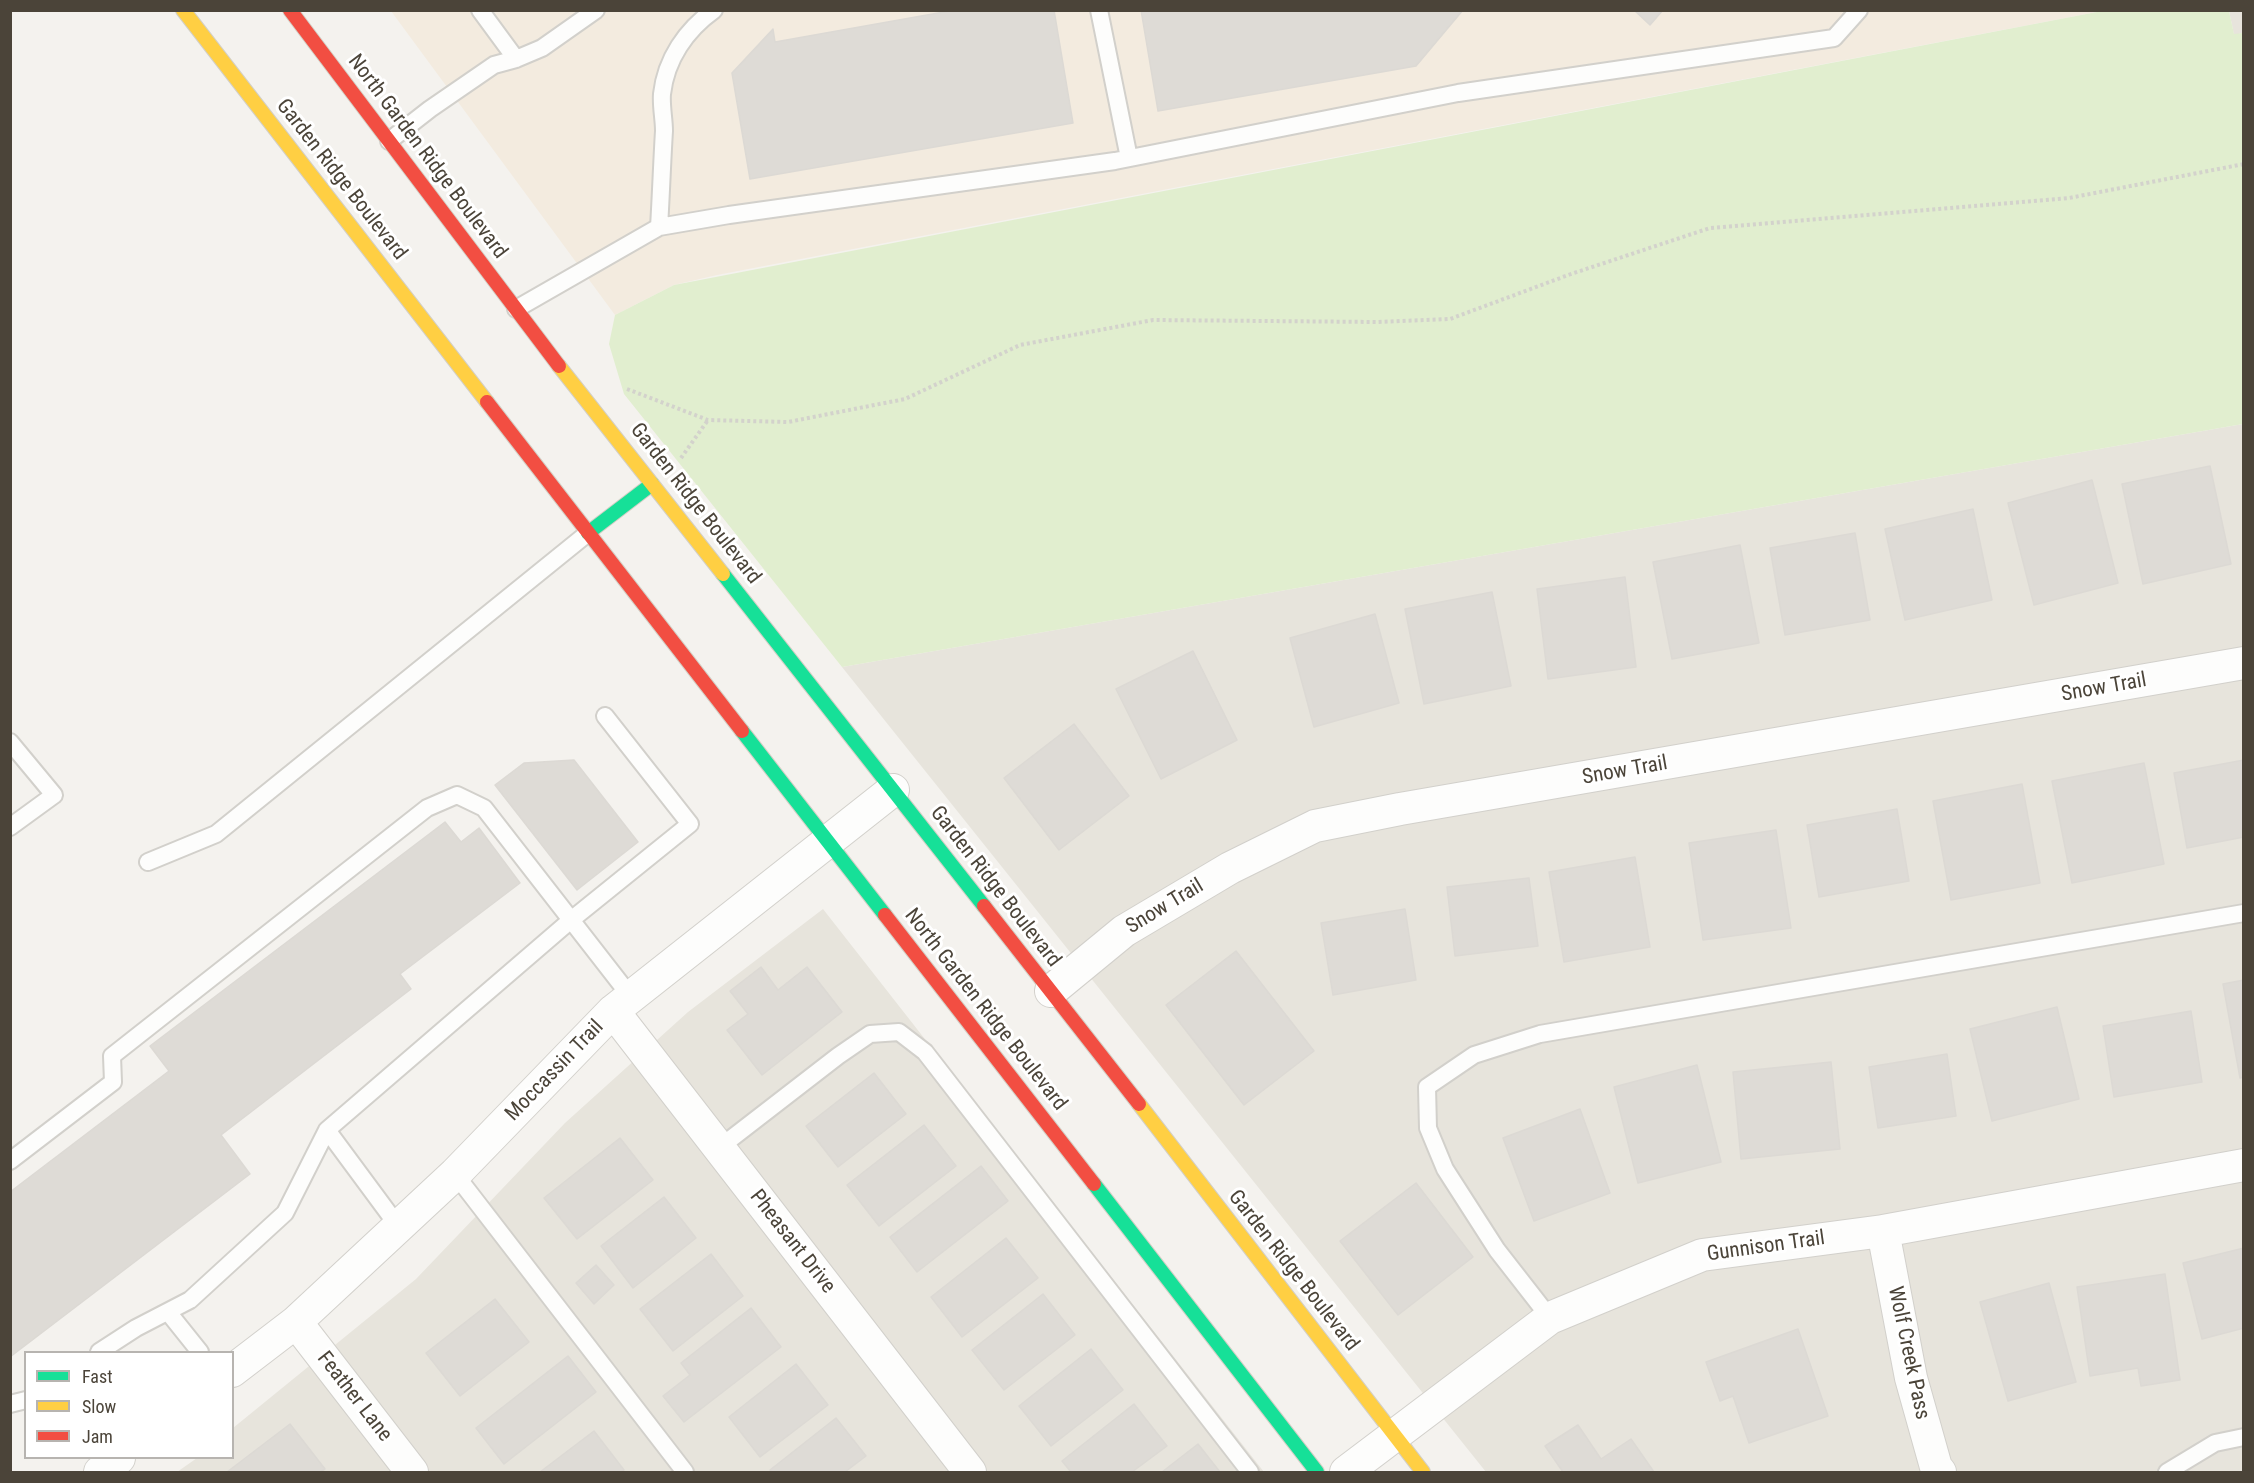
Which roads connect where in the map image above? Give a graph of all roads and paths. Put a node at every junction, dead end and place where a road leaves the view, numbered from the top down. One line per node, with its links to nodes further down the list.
1 (183, 10): 19 (main road, Garden Ridge Boulevard)
2 (480, 10): 8 (lane)
3 (596, 10): 8 (lane)
4 (714, 10): 12 (lane)
5 (1099, 10): 10 (lane)
6 (1859, 10): 10 (lane)
7 (293, 14): 9 (main road, North Garden Ridge Boulevard)
8 (516, 59): 9 (lane)
9 (389, 141): 13 (main road, North Garden Ridge Boulevard)
10 (1129, 158): 12 (lane)
11 (2244, 164): 16 (path)
12 (659, 227): 13 (lane)
13 (516, 309): 14 (main road, North Garden Ridge Boulevard)
14 (531, 330): 18 (main road, Garden Ridge Boulevard)
15 (627, 389): 16 (path)
16 (708, 420): 17 (path)
17 (681, 459)
18 (652, 484): 19 (main road); 24 (main road, Garden Ridge Boulevard)
19 (588, 533): 20 (main road, Garden Ridge Boulevard); 27 (lane)
20 (620, 574): 26 (main road, North Garden Ridge Boulevard)
21 (2244, 663): 30 (street, Snow Trail)
22 (605, 717): 29 (lane)
23 (10, 742): 25 (lane)
24 (892, 790): 26 (street, Moccassin Trail); 30 (main road, Garden Ridge Boulevard)
25 (10, 827)
26 (828, 842): 31 (street, Moccassin Trail); 55 (main road, North Garden Ridge Boulevard)
27 (148, 862)
28 (2244, 913): 40 (lane)
29 (571, 920): 31 (lane); 32 (lane); 34 (lane)
30 (1051, 992): 45 (main road, Garden Ridge Boulevard)
31 (622, 1004): 33 (street, Pheasant Drive); 36 (street, Moccassin Trail)
32 (327, 1130): 37 (lane); 39 (lane)
33 (719, 1148): 53 (street, Pheasant Drive); 54 (lane)
34 (10, 1161)
35 (2244, 1165): 38 (street, Gunnison Trail)
36 (454, 1174): 37 (street, Moccassin Trail); 52 (lane)
37 (398, 1226): 41 (street, Moccassin Trail)
38 (1883, 1231): 40 (street, Gunnison Trail); 58 (street, Wolf Creek Pass)
39 (168, 1312): 42 (lane); 43 (lane)
40 (1550, 1318): 45 (street, Gunnison Trail)
41 (296, 1322): 44 (street, Moccassin Trail); 51 (street, Feather Lane)
42 (102, 1351)
43 (198, 1351)
44 (234, 1369)
45 (1394, 1436): 56 (street, Gunnison Trail); 57 (main road, Garden Ridge Boulevard)
46 (2244, 1437): 59 (lane)
47 (118, 1459): 49 (street)
48 (120, 1459): 50 (lane)
49 (100, 1473)
50 (130, 1473)
51 (412, 1473)
52 (685, 1473)
53 (970, 1473)
54 (1250, 1473)
55 (1317, 1473)
56 (1346, 1473)
57 (1423, 1473)
58 (1940, 1473)
59 (2167, 1473)

